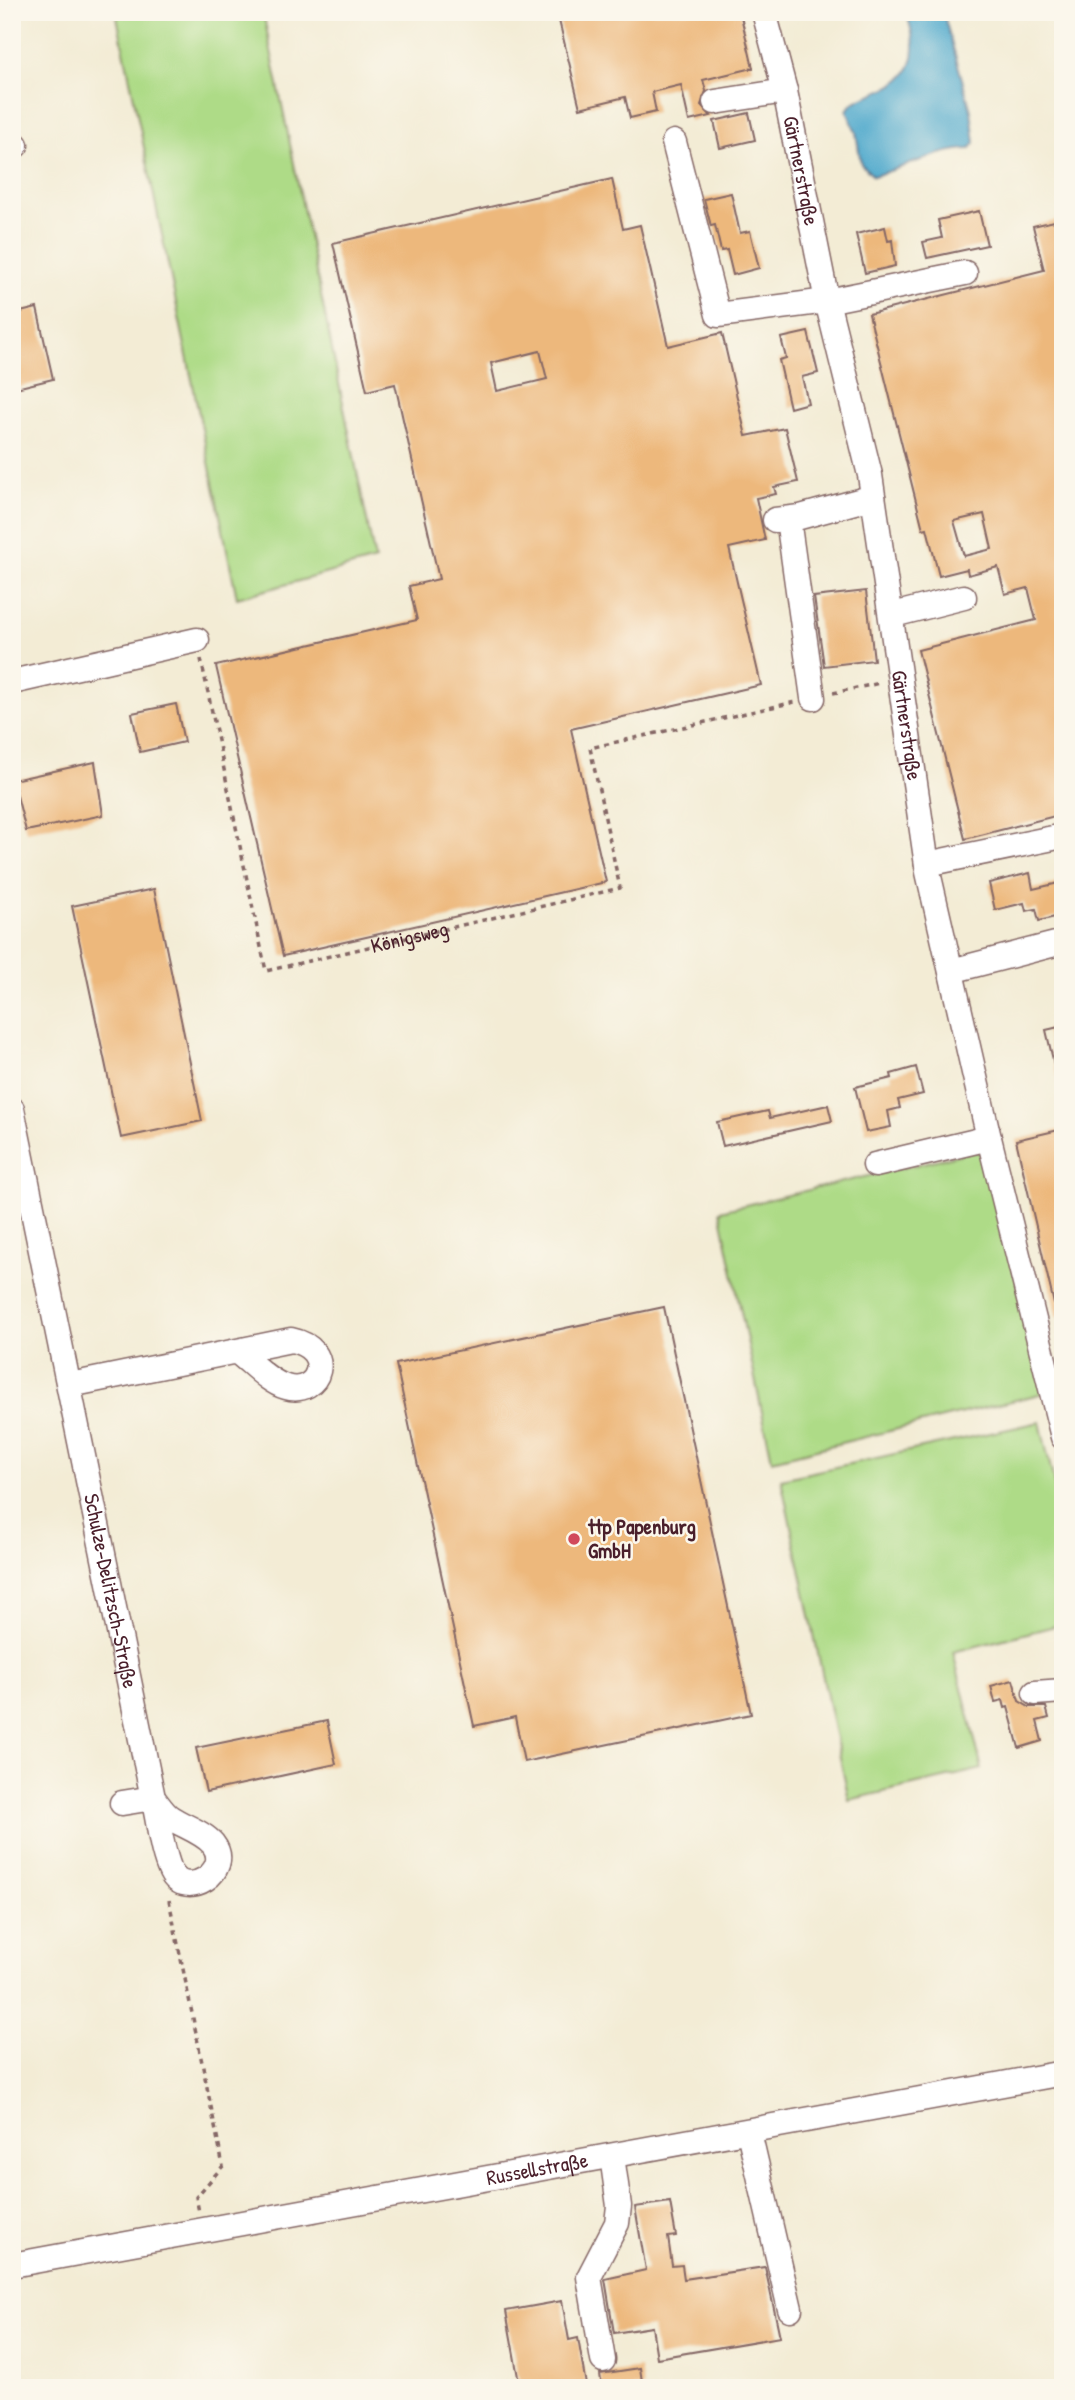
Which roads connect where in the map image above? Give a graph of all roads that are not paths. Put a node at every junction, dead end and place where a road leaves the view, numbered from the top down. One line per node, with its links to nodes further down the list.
1 (764, 12): 2 (street, Gärtnerstraße)
2 (785, 91): 3 (street); 6 (street, Gärtnerstraße)
3 (715, 102)
4 (674, 142): 6 (street)
5 (965, 273): 6 (street)
6 (827, 301): 7 (street, Gärtnerstraße)
7 (873, 497): 9 (street, Gärtnerstraße); 12 (street)
8 (964, 597): 9 (street)
9 (892, 615): 14 (street, Gärtnerstraße)
10 (197, 640): 11 (street)
11 (12, 682)
12 (813, 698)
13 (1061, 843): 14 (street)
14 (927, 864): 16 (street, Gärtnerstraße)
15 (1053, 944): 16 (street)
16 (951, 971): 18 (street, Gärtnerstraße)
17 (12, 1109): 22 (street, Schulze-Delitzsch-Straße)
18 (989, 1138): 19 (street); 21 (street, Gärtnerstraße)
19 (875, 1165)
20 (236, 1351): 22 (street)
21 (1053, 1357): 23 (street, Gärtnerstraße)
22 (69, 1385): 26 (street, Schulze-Delitzsch-Straße)
23 (1063, 1437)
24 (1063, 1691): 25 (street)
25 (1035, 1693)
26 (122, 1803)
27 (1063, 2073): 28 (street, Russellstraße)
28 (749, 2132): 29 (street, Russellstraße); 31 (street)
29 (612, 2156): 30 (street, Russellstraße); 32 (street)
30 (12, 2265)
31 (790, 2309)
32 (603, 2360)

